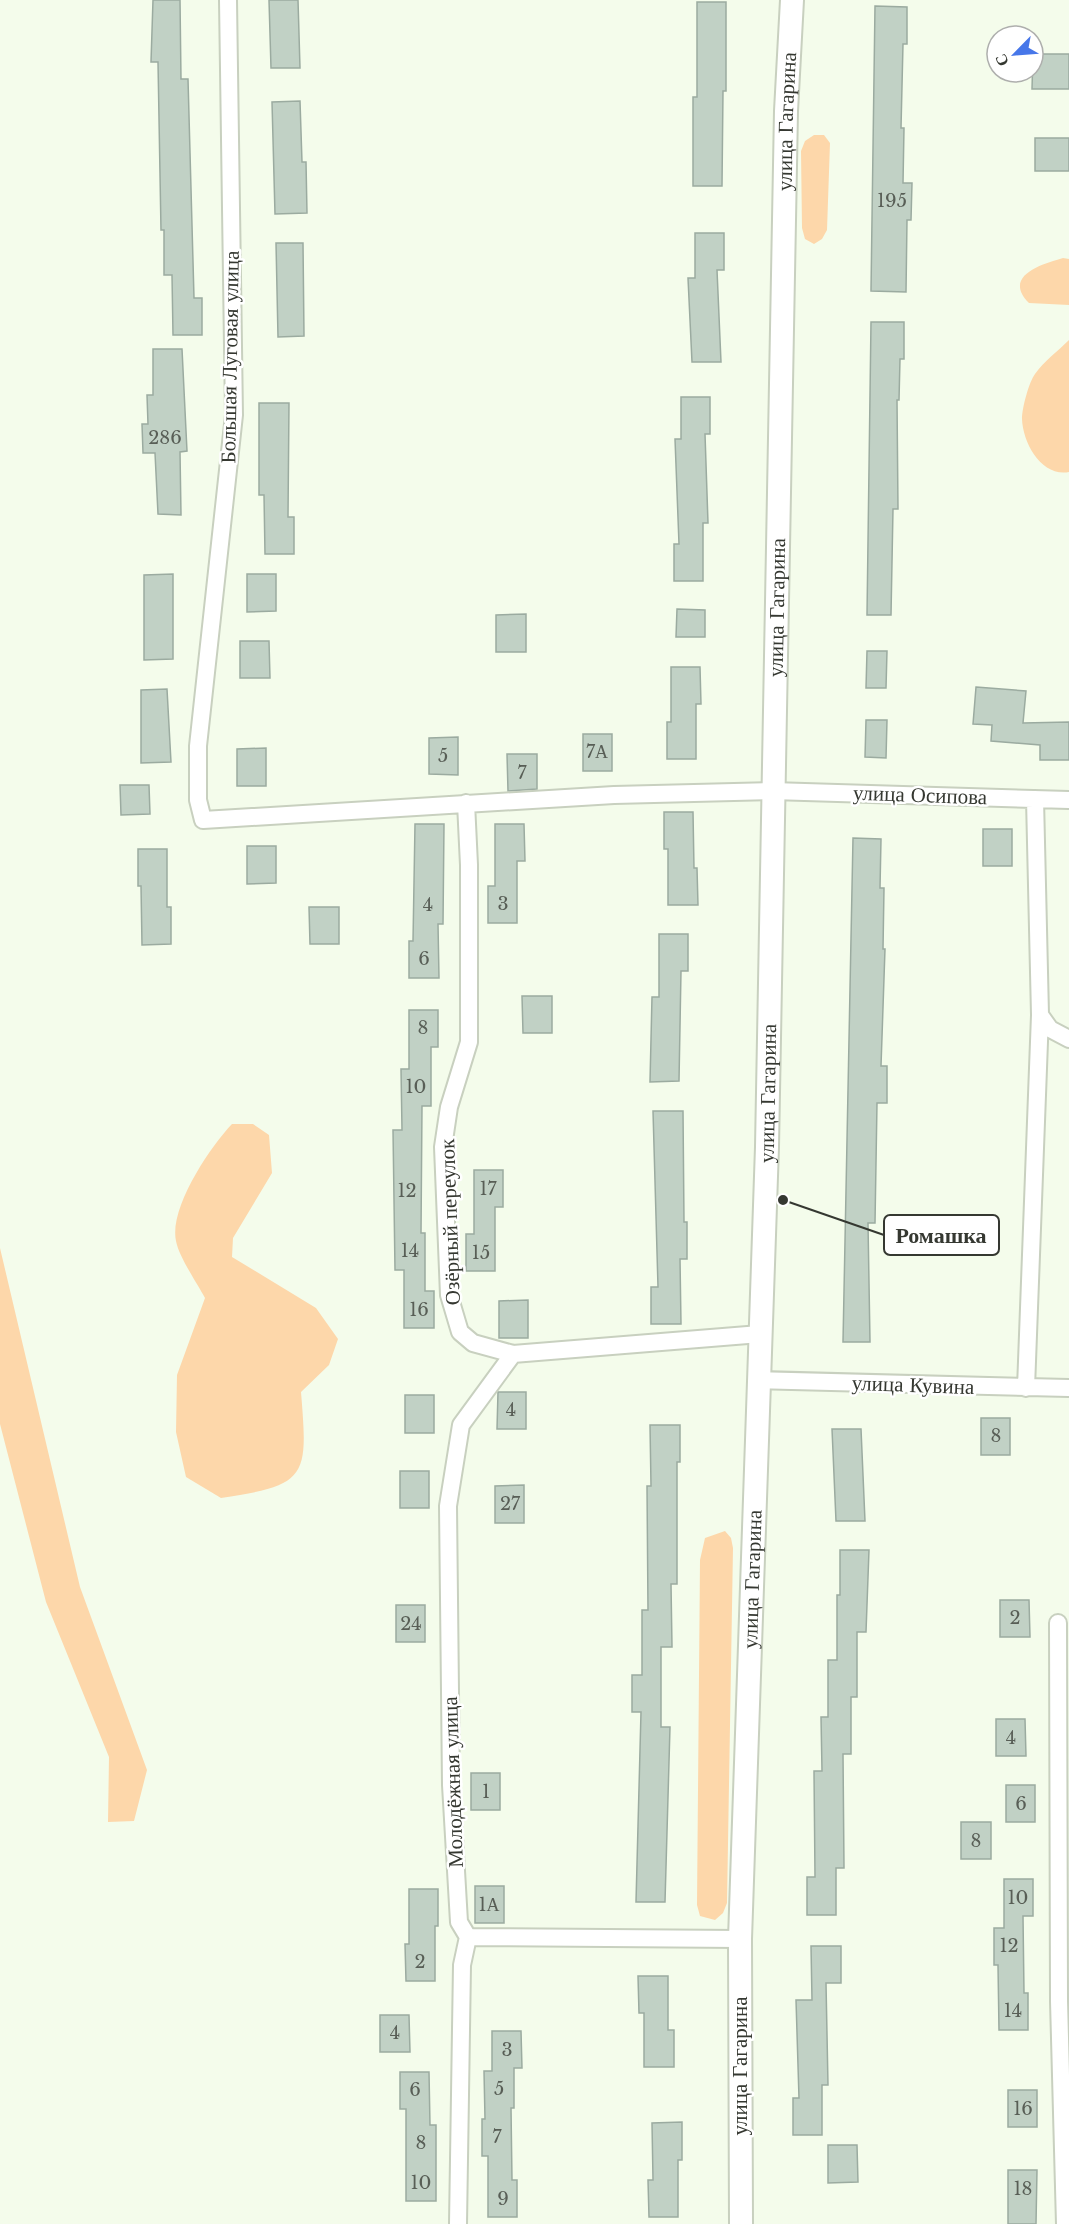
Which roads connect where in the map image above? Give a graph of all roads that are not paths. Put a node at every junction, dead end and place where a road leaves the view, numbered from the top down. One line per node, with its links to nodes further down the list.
1 (228, 0): 7 (street, Большая Луговая улица)
2 (792, 0): 3 (main road, улица Гагарина)
3 (771, 790): 4 (street, улица Осипова); 6 (street, улица Осипова); 10 (main road, улица Гагарина)
4 (1035, 799): 5 (street, улица Осипова); 8 (street)
5 (1069, 800)
6 (466, 803): 7 (street, улица Осипова); 11 (street, Озёрный переулок)
7 (203, 820)
8 (1040, 1016): 9 (street); 13 (street)
9 (1069, 1039)
10 (760, 1334): 11 (street, Озёрный переулок); 12 (main road, улица Гагарина)
11 (513, 1354): 16 (street, Молодёжная улица)
12 (757, 1380): 13 (street, улица Кувина); 17 (main road, улица Гагарина)
13 (1026, 1388): 14 (street, улица Кувина)
14 (1069, 1388)
15 (1058, 1623): 18 (street)
16 (468, 1938): 17 (street); 19 (street)
17 (740, 1939): 20 (main road, улица Гагарина)
18 (1064, 2001): 21 (street)
19 (458, 2224)
20 (741, 2224)
21 (1065, 2224)

